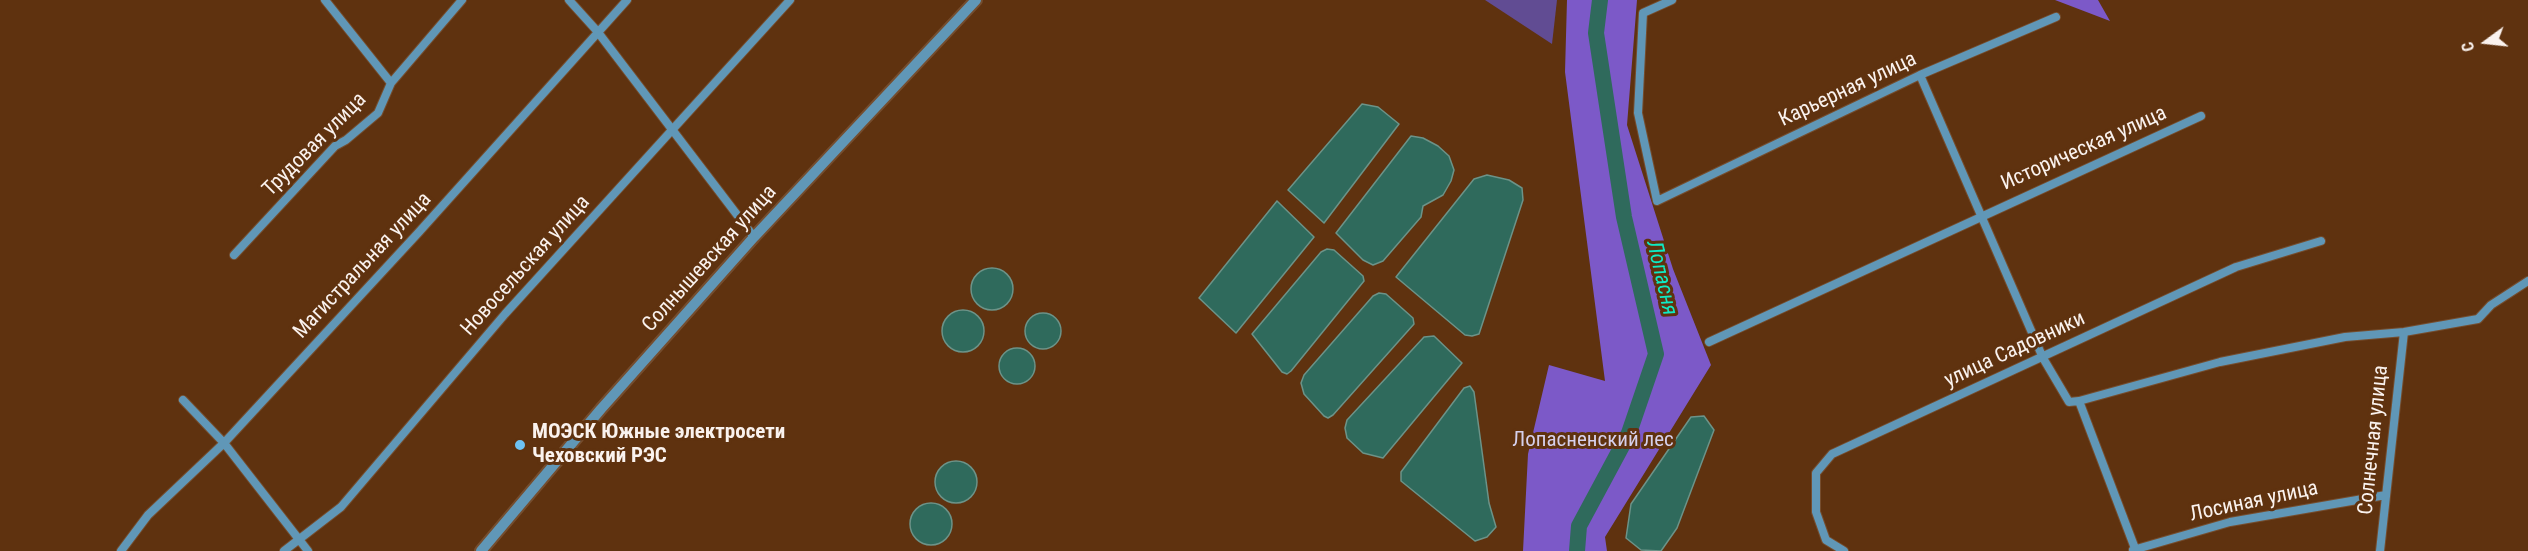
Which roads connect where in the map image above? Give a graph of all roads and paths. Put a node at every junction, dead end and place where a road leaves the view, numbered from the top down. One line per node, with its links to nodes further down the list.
1 (325, 0): 11 (street, Трудовая улица)
2 (462, 0): 11 (street, Трудовая улица)
3 (569, 0): 9 (street)
4 (627, 0): 9 (street, Магистральная улица)
5 (790, 0): 13 (street, Новосельская улица)
6 (976, 0): 15 (street, Солнышевская улица)
7 (1672, 0): 10 (street, Карьерная улица)
8 (2056, 17): 10 (street, Карьерная улица)
9 (597, 31): 13 (street); 24 (street, Магистральная улица)
10 (1920, 75): 14 (street)
11 (391, 83): 17 (street, Трудовая улица)
12 (2201, 116): 14 (street, Историческая улица)
13 (672, 132): 15 (street); 26 (street, Новосельская улица)
14 (1982, 215): 20 (street, Историческая улица); 21 (street)
15 (754, 237): 31 (street, Солнышевская улица)
16 (2321, 241): 21 (street, улица Садовники)
17 (234, 255)
18 (2528, 281): 19 (street)
19 (2404, 332): 23 (street); 25 (street, Солнечная улица)
20 (1709, 342)
21 (2043, 358): 23 (street); 32 (street, улица Садовники)
22 (183, 400): 24 (street)
23 (2079, 401): 27 (street)
24 (224, 443): 26 (street); 28 (street, Магистральная улица)
25 (2386, 495): 27 (street, Лосиная улица); 33 (street, Солнечная улица)
26 (299, 540): 29 (street, Новосельская улица); 30 (street)
27 (2134, 550)
28 (121, 551)
29 (284, 551)
30 (308, 551)
31 (482, 551)
32 (1844, 551)
33 (2380, 551)

